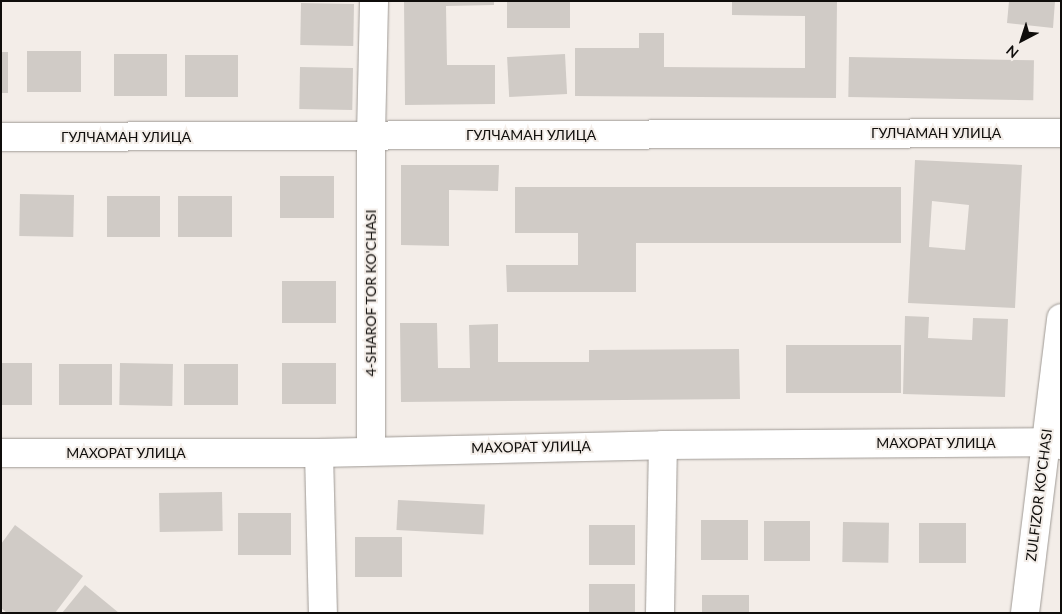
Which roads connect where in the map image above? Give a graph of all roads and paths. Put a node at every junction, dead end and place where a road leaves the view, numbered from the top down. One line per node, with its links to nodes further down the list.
1 (374, 1): 3 (street, 4-SHAROF TOR KO'CHASI)
2 (1061, 132): 3 (street, ГУЛЧАМАН УЛИЦА)
3 (371, 135): 4 (street, ГУЛЧАМАН УЛИЦА); 8 (street, 4-SHAROF TOR KO'CHASI)
4 (1, 137)
5 (1061, 318): 6 (street, ZULFIZOR KO'CHASI)
6 (1053, 444): 7 (street, МАХОРАТ УЛИЦА); 13 (street, ZULFIZOR KO'CHASI)
7 (663, 445): 8 (street, МАХОРАТ УЛИЦА); 12 (street)
8 (371, 450): 10 (street, МАХОРАТ УЛИЦА)
9 (1, 453): 10 (street, МАХОРАТ УЛИЦА)
10 (319, 453): 11 (street)
11 (323, 613)
12 (660, 613)
13 (1025, 613)

